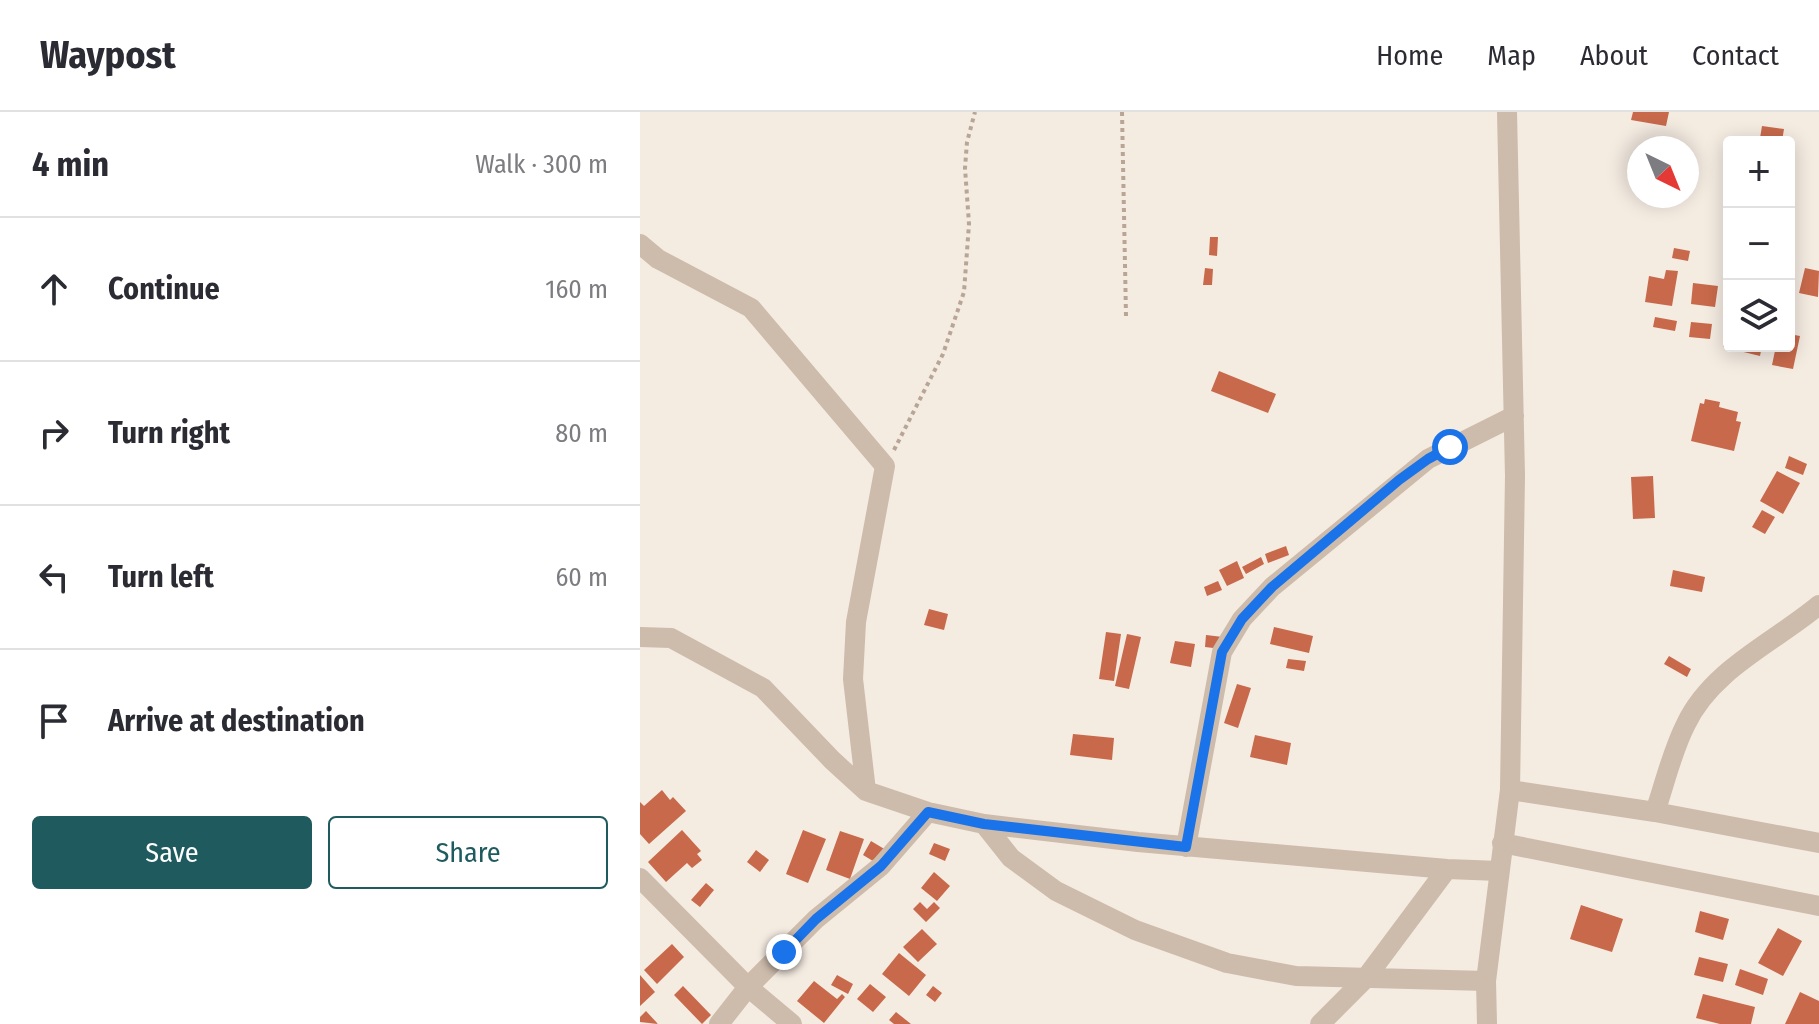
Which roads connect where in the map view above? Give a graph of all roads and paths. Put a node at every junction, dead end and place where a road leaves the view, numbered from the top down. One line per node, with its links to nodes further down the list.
1 (975, 112): 7 (path)
2 (1122, 112): 5 (path)
3 (1507, 112): 6 (street)
4 (640, 244): 7 (street)
5 (1126, 316)
6 (1514, 416): 10 (street); 17 (street)
7 (885, 466): 11 (street)
8 (1819, 605): 13 (street)
9 (640, 637): 11 (street)
10 (1510, 790): 13 (street); 15 (street)
11 (866, 791): 12 (street)
12 (928, 812): 14 (street); 24 (street)
13 (1655, 812): 16 (street)
14 (984, 824): 17 (street); 22 (street)
15 (1502, 843): 19 (street); 21 (street)
16 (1819, 843)
17 (1186, 847): 18 (street)
18 (1447, 869): 19 (street); 22 (street)
19 (1499, 871): 23 (street)
20 (640, 878): 24 (street)
21 (1819, 906)
22 (1365, 979): 23 (street); 27 (street)
23 (1486, 981): 28 (street)
24 (748, 987): 25 (street); 26 (street)
25 (719, 1024)
26 (792, 1024)
27 (1320, 1024)
28 (1487, 1024)

